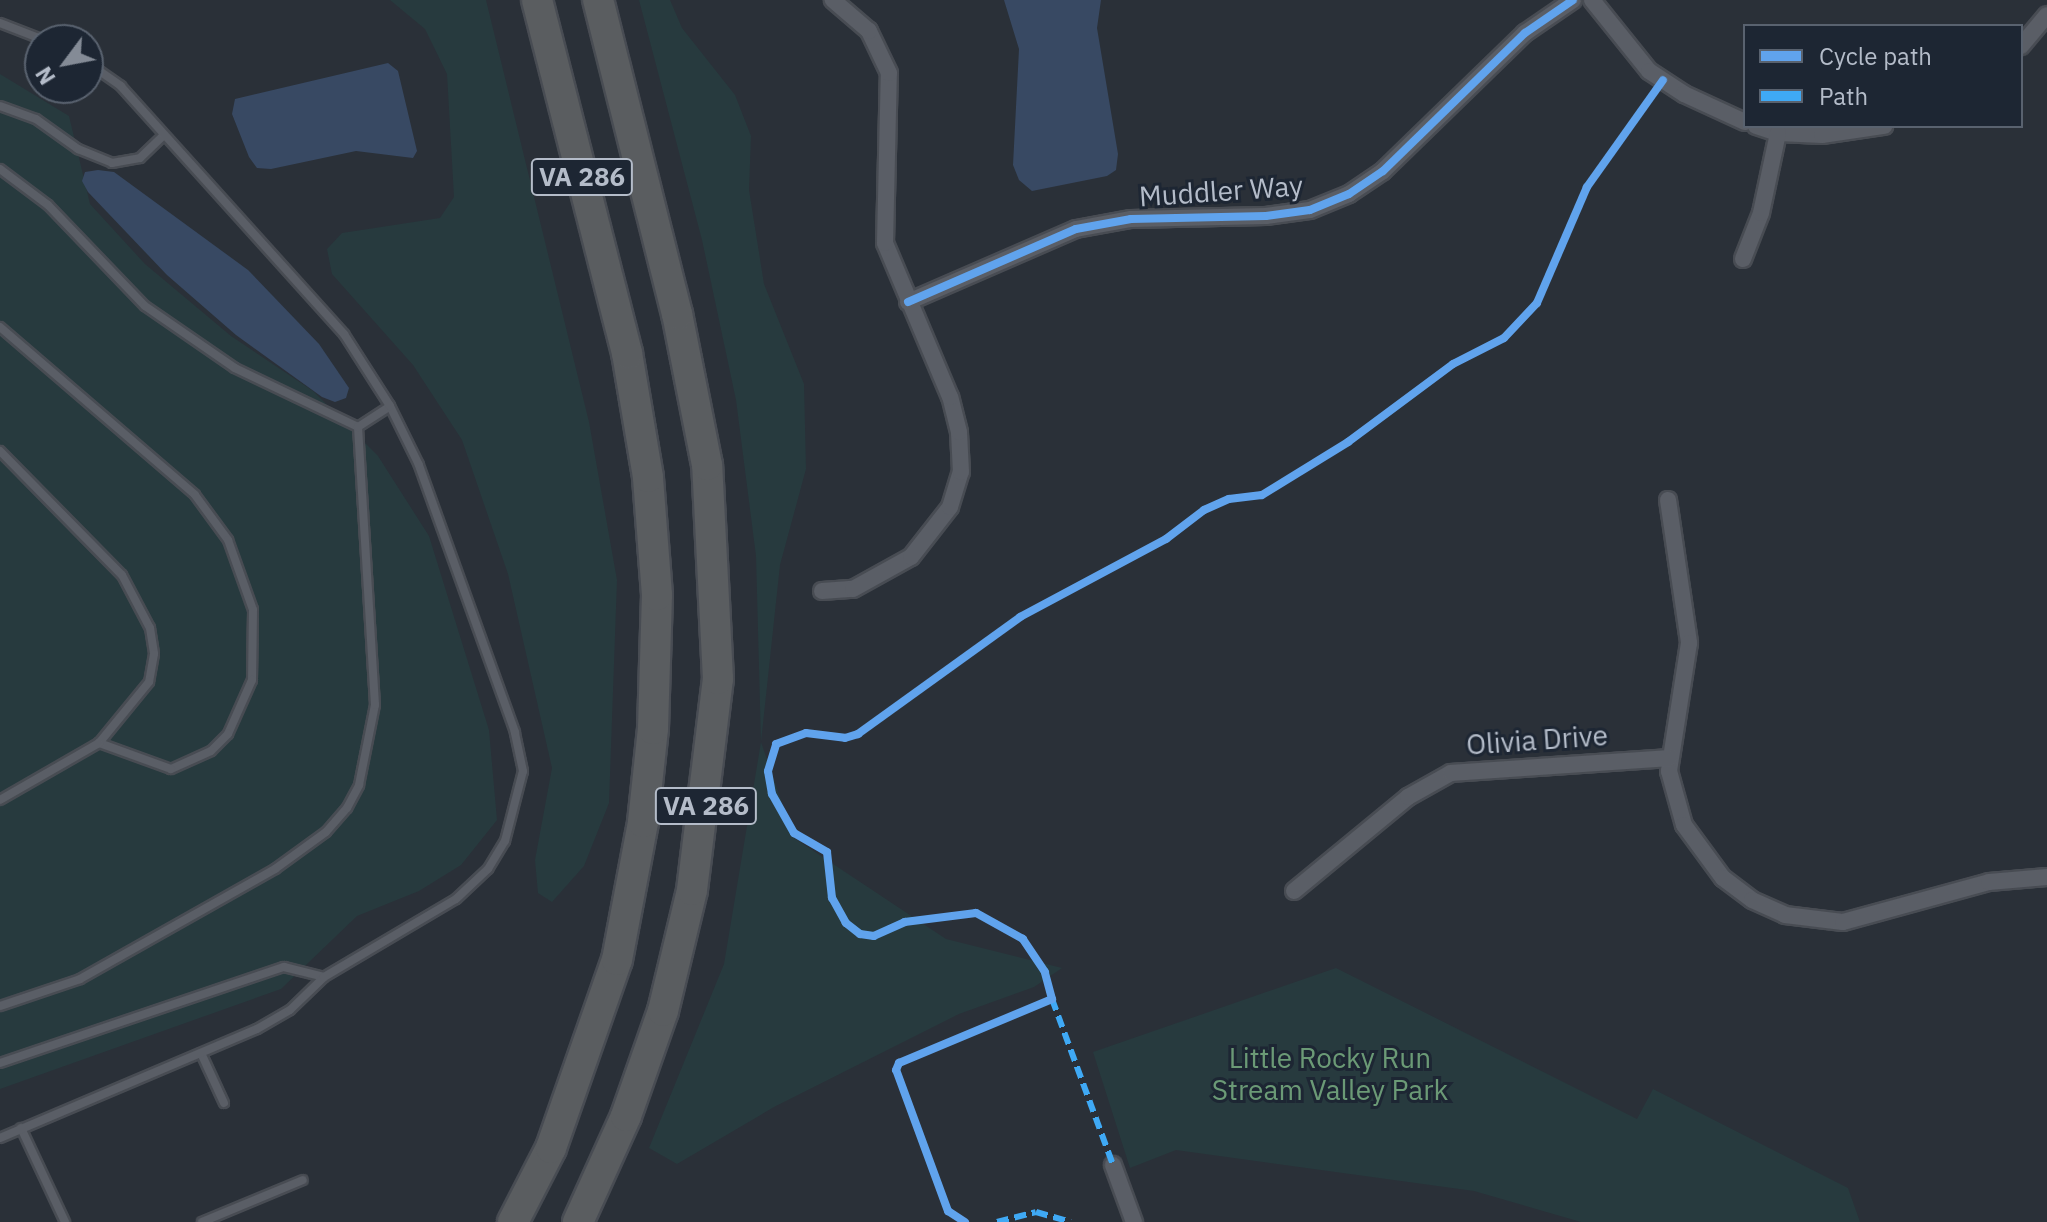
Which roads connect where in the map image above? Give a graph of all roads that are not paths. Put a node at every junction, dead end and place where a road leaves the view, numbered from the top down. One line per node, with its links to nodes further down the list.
1 (537, 0): 38 (highway, VA 286)
2 (598, 0): 45 (highway, VA 286)
3 (833, 0): 19 (street)
4 (1573, 0): 19 (street, Muddler Way)
5 (1592, 0): 12 (street)
6 (2047, 15): 9 (street)
7 (0, 23): 8 (lane)
8 (24, 32)
9 (2023, 44)
10 (104, 74): 16 (lane)
11 (0, 106): 16 (lane)
12 (1743, 121)
13 (1762, 128): 15 (street)
14 (1870, 128): 15 (street)
15 (1778, 133): 18 (street)
16 (163, 136): 21 (lane)
17 (0, 169): 22 (lane)
18 (1743, 259)
19 (908, 302): 25 (street)
20 (0, 327): 26 (lane)
21 (390, 406): 22 (lane); 31 (lane)
22 (358, 427): 32 (lane)
23 (0, 451): 26 (lane)
24 (1668, 500): 27 (street)
25 (822, 591)
26 (99, 743): 28 (lane)
27 (1669, 758): 29 (street); 30 (street, Olivia Drive)
28 (0, 800)
29 (2047, 877)
30 (1294, 891)
31 (324, 977): 33 (lane); 34 (lane)
32 (0, 1006)
33 (201, 1053): 35 (lane); 36 (lane)
34 (0, 1063)
35 (224, 1103)
36 (21, 1128): 37 (lane); 41 (lane)
37 (0, 1138)
38 (551, 1148): 43 (highway); 44 (highway, VA 286)
39 (1113, 1165): 46 (street)
40 (303, 1180): 42 (lane)
41 (65, 1222)
42 (202, 1222)
43 (495, 1222)
44 (513, 1222)
45 (578, 1222)
46 (1134, 1222)

